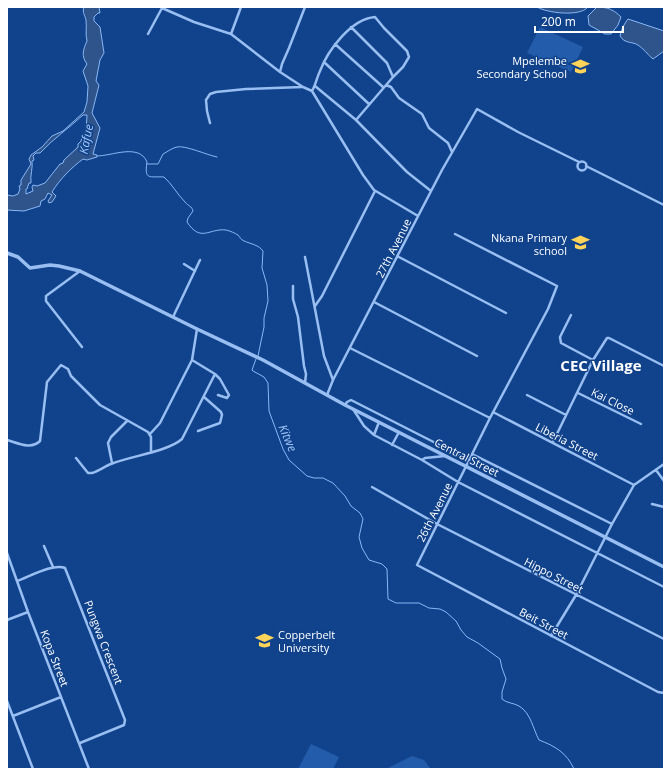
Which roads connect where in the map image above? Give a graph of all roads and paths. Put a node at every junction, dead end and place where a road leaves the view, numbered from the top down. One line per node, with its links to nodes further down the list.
1 (241, 7): 5 (street)
2 (304, 7): 8 (street)
3 (352, 27): 6 (street); 9 (street); 9 (street)
4 (148, 34): 5 (street)
5 (231, 34): 8 (street)
6 (335, 44): 7 (street); 11 (street)
7 (325, 63): 10 (street); 14 (street)
8 (280, 72): 12 (street)
9 (393, 77): 11 (street)
10 (315, 86): 13 (street); 15 (street)
11 (384, 86): 14 (street); 17 (street)
12 (303, 87): 13 (street); 16 (street)
13 (312, 91): 20 (street)
14 (369, 104): 15 (street)
15 (356, 120): 21 (street)
16 (210, 123)
17 (452, 152): 18 (street, 27th Avenue); 21 (street, 27th Avenue)
18 (579, 162): 19 (street); 19 (street)
19 (586, 166): 22 (street)
20 (376, 191): 23 (street); 34 (street)
21 (431, 191): 23 (street, 27th Avenue)
22 (664, 205)
23 (418, 216): 26 (street, 27th Avenue)
24 (455, 234): 55 (street, 26th Avenue)
25 (7, 253): 30 (street, Central Street)
26 (397, 256): 33 (street, 27th Avenue); 35 (street)
27 (305, 257): 34 (street)
28 (200, 260): 31 (street)
29 (184, 264): 31 (street)
30 (80, 271): 37 (street, Central Street); 39 (street)
31 (195, 271): 37 (street)
32 (293, 286): 47 (street)
33 (374, 302): 40 (street, 27th Avenue); 41 (street)
34 (315, 306): 46 (street)
35 (506, 313)
36 (571, 315): 43 (street)
37 (173, 317): 38 (street, Central Street)
38 (197, 329): 42 (street); 47 (street, Central Street)
39 (82, 347)
40 (350, 348): 46 (street, 27th Avenue); 57 (street)
41 (477, 356)
42 (192, 360): 45 (street); 63 (street)
43 (593, 360): 44 (street); 48 (street)
44 (664, 366)
45 (215, 374): 49 (street); 52 (street)
46 (333, 380): 50 (street, 27th Avenue)
47 (305, 383): 50 (street, Central Street)
48 (578, 393): 56 (street); 60 (street, Kai Close)
49 (218, 395)
50 (327, 395): 53 (street, Central Street)
51 (527, 395): 56 (street)
52 (204, 397): 61 (street); 68 (street)
53 (345, 405): 54 (street, Central Street); 73 (street)
54 (353, 409): 59 (street, Central Street); 64 (street)
55 (493, 412): 57 (street, 26th Avenue); 66 (street, Liberia Street)
56 (566, 415): 66 (street)
57 (490, 418): 69 (street, 26th Avenue)
58 (127, 421): 63 (street); 65 (street); 74 (street)
59 (379, 422): 62 (street, Central Street); 64 (street)
60 (641, 424)
61 (198, 431)
62 (399, 432): 67 (street); 70 (street, Central Street)
63 (150, 434): 68 (street)
64 (374, 435): 67 (street)
65 (7, 440)
66 (553, 442): 80 (street, Liberia Street)
67 (392, 445): 72 (street)
68 (150, 452): 74 (street)
69 (472, 454): 73 (street, 26th Avenue); 85 (street)
70 (445, 456): 72 (street); 76 (street, Central Street)
71 (76, 458): 74 (street)
72 (422, 460): 79 (street)
73 (469, 460): 76 (street, 26th Avenue)
74 (112, 463)
75 (664, 464): 77 (street)
76 (466, 467): 79 (street, 26th Avenue); 86 (street, Central Street)
77 (656, 469): 78 (street); 80 (street)
78 (664, 481)
79 (458, 482): 84 (street, 26th Avenue); 89 (street)
80 (634, 485): 85 (street)
81 (372, 487): 84 (street, Hippo Street)
82 (652, 504): 83 (street)
83 (664, 507)
84 (437, 524): 90 (street, 26th Avenue); 95 (street, Hippo Street)
85 (612, 524): 86 (street)
86 (605, 538): 89 (street); 92 (street, Central Street)
87 (44, 546): 91 (street)
88 (7, 553): 93 (street, Kopa Street)
89 (597, 553): 94 (street); 95 (street)
90 (417, 565): 98 (street, Beit Street)
91 (53, 567): 93 (street); 104 (street, Pungwa Crescent)
92 (664, 568)
93 (17, 581): 96 (street, Kopa Street)
94 (664, 587)
95 (576, 595): 98 (street); 99 (street, Hippo Street)
96 (28, 612): 97 (street); 101 (street, Kopa Street)
97 (7, 620)
98 (551, 636): 100 (street, Beit Street)
99 (664, 639)
100 (664, 693)
101 (61, 697): 103 (street); 104 (street, Kopa Street)
102 (7, 701): 103 (street)
103 (13, 716): 105 (street)
104 (80, 743): 106 (street, Kopa Street)
105 (33, 769)
106 (89, 769)

